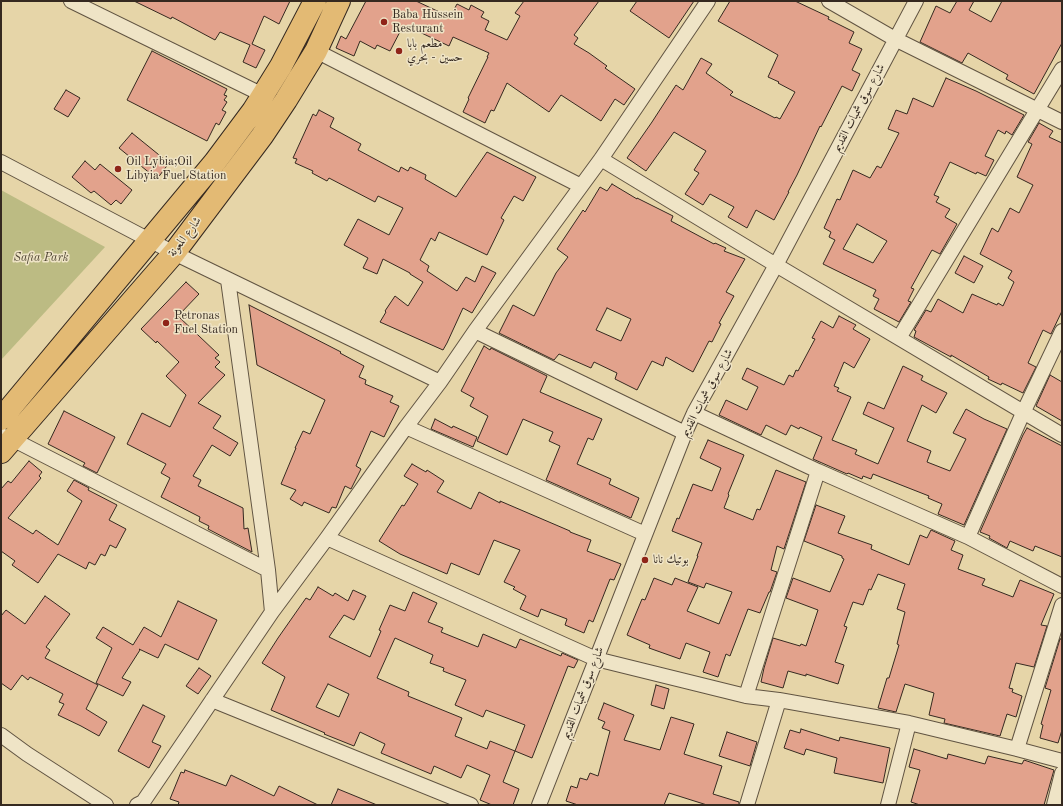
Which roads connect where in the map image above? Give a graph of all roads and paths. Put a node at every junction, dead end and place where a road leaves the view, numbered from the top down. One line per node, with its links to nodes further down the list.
1 (71, 1): 10 (street)
2 (315, 1): 10 (highway, شارع المعونة)
3 (339, 1): 8 (highway, شارع المعونة)
4 (708, 1): 13 (street)
5 (829, 1): 7 (street)
6 (916, 1): 7 (street, شارع سوق شمبات القديم)
7 (896, 39): 11 (street); 18 (street, شارع سوق شمبات القديم)
8 (316, 51): 15 (street); 17 (highway, شارع المعونة)
9 (1062, 69): 11 (street)
10 (263, 95): 16 (highway, شارع المعونة)
11 (1038, 109): 12 (street); 22 (street)
12 (1062, 122)
13 (601, 159): 15 (street); 18 (street)
14 (1, 162): 16 (street)
15 (581, 186): 20 (street)
16 (149, 241): 17 (street); 26 (highway, شارع المعونة)
17 (174, 253): 19 (street); 30 (highway, شارع المعونة)
18 (776, 265): 22 (street); 24 (street, شارع سوق شمبات القديم)
19 (228, 280): 23 (street); 35 (street)
20 (475, 331): 23 (street); 28 (street)
21 (1062, 331): 25 (street)
22 (899, 338): 25 (street)
23 (440, 382): 27 (street)
24 (694, 413): 28 (street, شارع سوق شمبات القديم); 31 (street)
25 (1023, 413): 29 (street); 34 (street)
26 (1, 419)
27 (406, 427): 32 (street); 33 (street)
28 (685, 432): 32 (street, شارع سوق شمبات القديم)
29 (1062, 435)
30 (5, 442): 35 (street)
31 (818, 472): 34 (street); 40 (street)
32 (645, 534): 39 (street, شارع سوق شمبات القديم)
33 (326, 538): 38 (street); 39 (street)
34 (968, 538): 36 (street)
35 (268, 570): 38 (street)
36 (1062, 586)
37 (1062, 605): 45 (street)
38 (272, 612): 41 (street)
39 (596, 659): 40 (street); 51 (street, شارع سوق شمبات القديم)
40 (746, 696): 42 (street)
41 (212, 700): 48 (street); 50 (street)
42 (780, 700): 43 (street); 52 (street)
43 (909, 723): 45 (street); 53 (street)
44 (1, 735): 49 (street)
45 (1017, 748): 46 (street)
46 (1062, 761)
47 (1062, 773): 54 (street)
48 (143, 804)
49 (106, 805)
50 (471, 805)
51 (539, 805)
52 (747, 805)
53 (888, 805)
54 (1054, 805)

